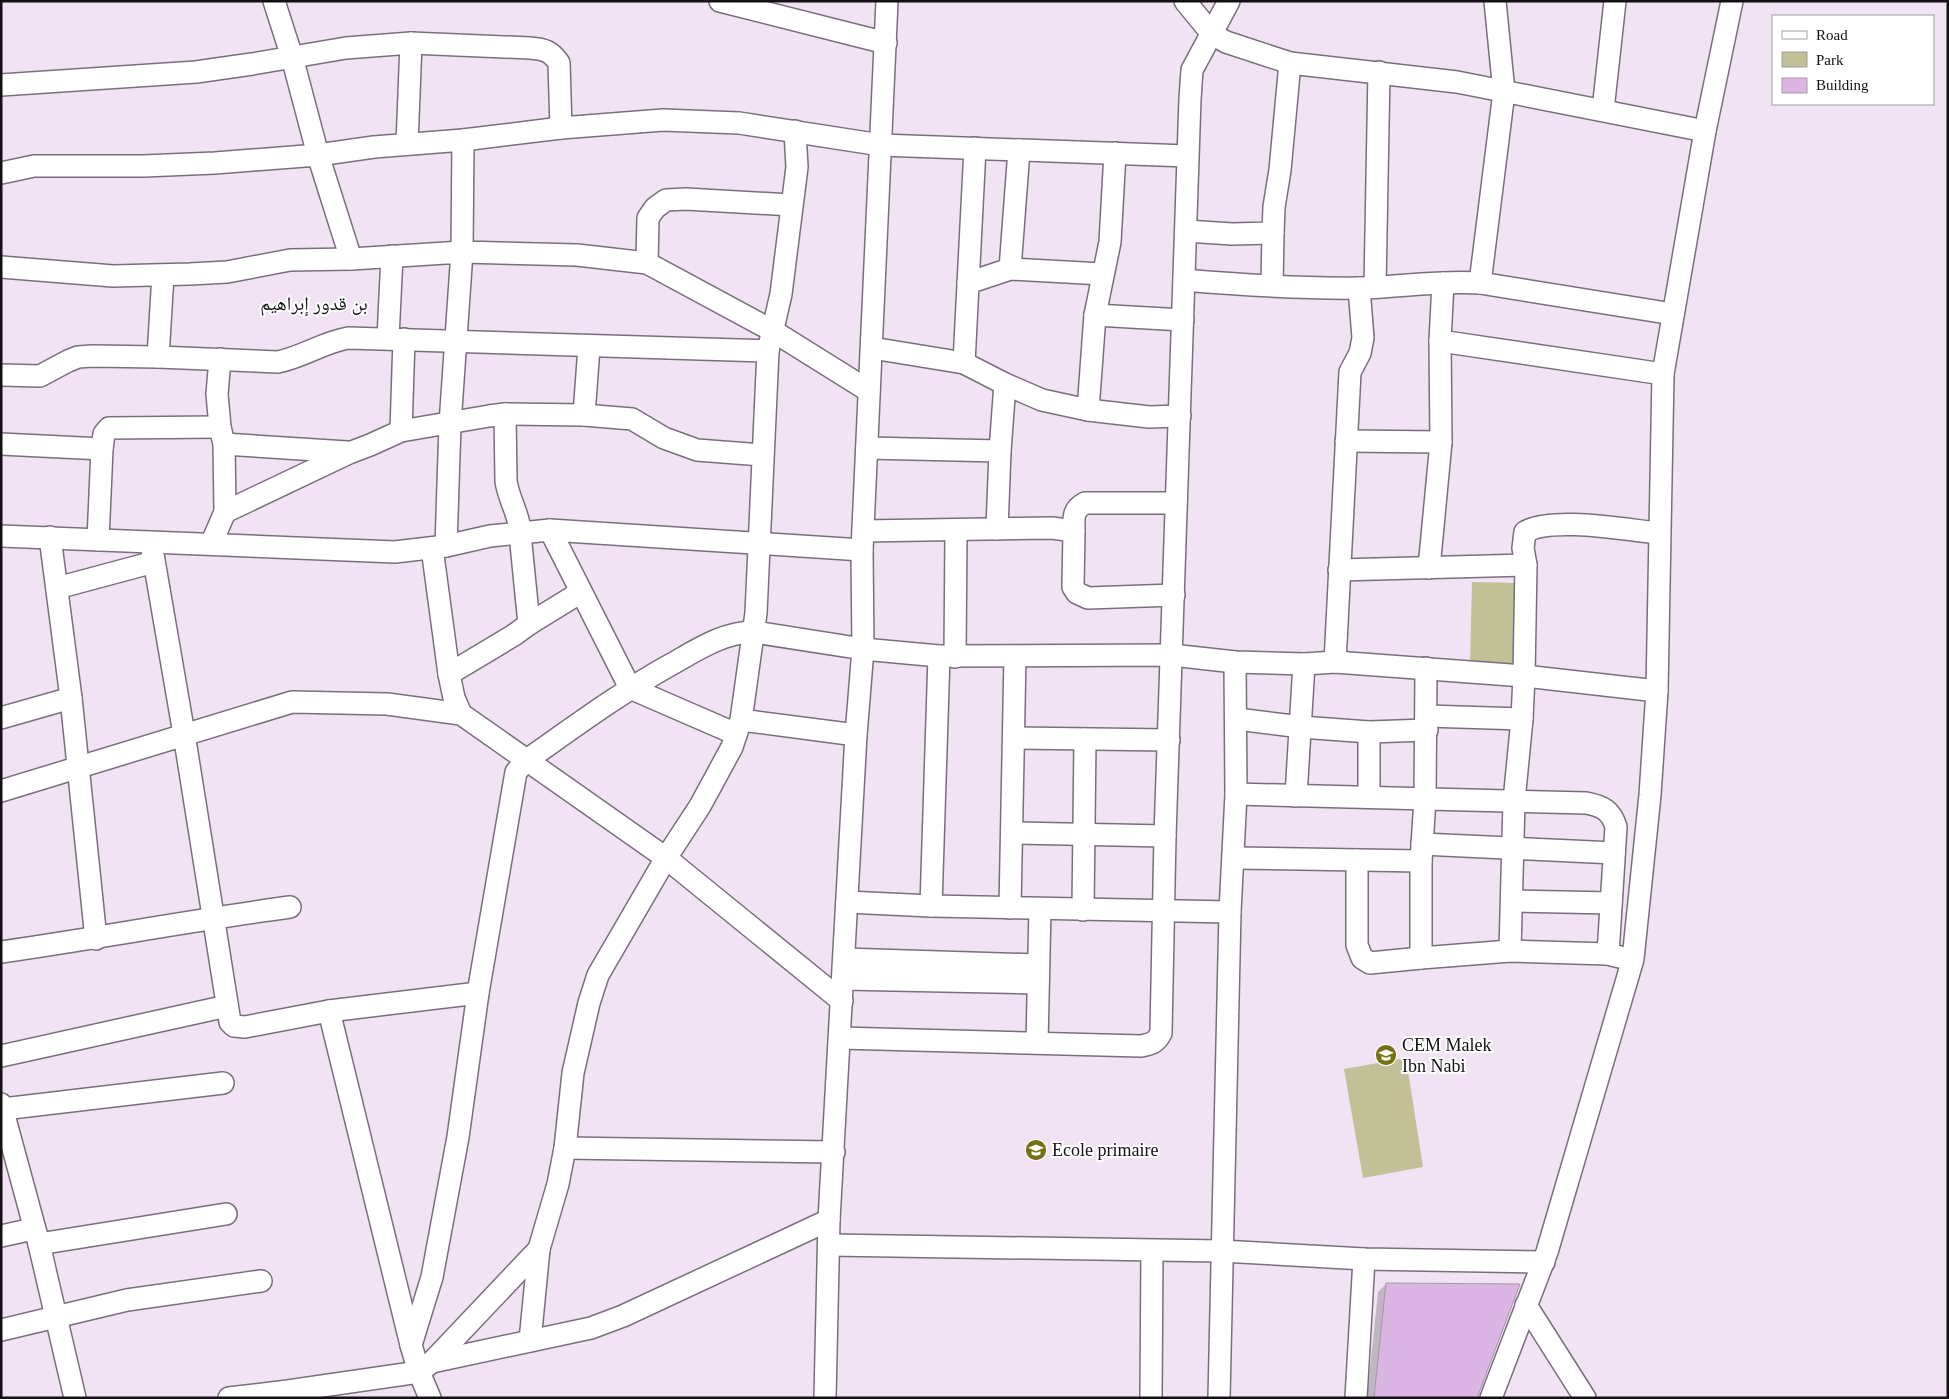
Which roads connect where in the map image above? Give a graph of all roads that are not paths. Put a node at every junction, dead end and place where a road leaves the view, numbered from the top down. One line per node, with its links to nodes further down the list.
1 (274, 1): 12 (street)
2 (720, 1): 11 (street)
3 (887, 1): 11 (street)
4 (1185, 1): 9 (street)
5 (1229, 1): 9 (street)
6 (1495, 1): 16 (street)
7 (1615, 1): 17 (street)
8 (1732, 1): 20 (street)
9 (1212, 34): 13 (street); 28 (street)
10 (411, 43): 12 (street); 18 (street); 22 (street)
11 (886, 43): 23 (street)
12 (292, 57): 15 (street); 27 (street)
13 (1290, 63): 14 (street); 32 (street)
14 (1379, 72): 16 (street); 46 (street)
15 (1, 85)
16 (1504, 92): 17 (street); 44 (street)
17 (1602, 110): 20 (street)
18 (561, 128): 19 (street); 21 (street)
19 (794, 131): 23 (street); 30 (street)
20 (1705, 131): 47 (street)
21 (463, 140): 22 (street); 33 (street)
22 (407, 144): 27 (street)
23 (881, 144): 24 (street); 55 (street)
24 (975, 148): 25 (street); 42 (street)
25 (1019, 150): 26 (street); 38 (street)
26 (1115, 153): 28 (street); 39 (street)
27 (318, 155): 29 (street); 35 (street)
28 (1187, 156): 31 (street)
29 (1, 173)
30 (792, 205): 36 (street); 50 (street)
31 (1186, 231): 32 (street); 41 (street)
32 (1273, 233): 45 (street)
33 (462, 252): 34 (street); 36 (street); 52 (street)
34 (392, 256): 35 (street); 51 (street)
35 (351, 259): 40 (street)
36 (646, 262): 50 (street)
37 (1, 267): 40 (street)
38 (1010, 269): 39 (street); 42 (street)
39 (1102, 274): 48 (street)
40 (163, 275): 57 (street)
41 (1184, 280): 45 (street); 49 (street)
42 (968, 283): 59 (street)
43 (1443, 283): 44 (street); 46 (street); 53 (street)
44 (1480, 283): 47 (street)
45 (1272, 285): 46 (street)
46 (1367, 288): 71 (street)
47 (1673, 314): 60 (street)
48 (1094, 315): 49 (street); 64 (street)
49 (1183, 320): 67 (street)
50 (773, 331): 56 (street); 63 (street)
51 (396, 339): 52 (street); 58 (street); 69 (street)
52 (457, 340): 54 (street); 68 (street)
53 (1440, 341): 60 (street); 72 (street)
54 (589, 347): 56 (street); 66 (street)
55 (872, 348): 59 (street); 63 (street)
56 (768, 351): 78 (street)
57 (158, 357): 58 (street); 61 (street)
58 (220, 359): 70 (street)
59 (964, 363): 62 (street)
60 (1663, 374): 86 (street)
61 (1, 376)
62 (1005, 384): 64 (street); 76 (street)
63 (870, 391): 74 (street)
64 (1088, 410): 67 (street)
65 (504, 414): 66 (street); 68 (street); 85 (street)
66 (584, 415): 78 (street)
67 (1180, 416): 79 (street)
68 (450, 424): 69 (street); 93 (street)
69 (401, 431): 77 (street)
70 (222, 436): 75 (street); 77 (street); 80 (street)
71 (1346, 441): 72 (street); 97 (street)
72 (1441, 442): 96 (street)
73 (1, 444): 75 (street)
74 (867, 448): 76 (street); 90 (street)
75 (102, 449): 89 (street)
76 (1000, 451): 81 (street)
77 (349, 452): 80 (street)
78 (762, 455): 91 (street)
79 (1176, 503): 84 (street); 100 (street)
80 (225, 512): 92 (street)
81 (997, 529): 83 (street); 84 (street)
82 (550, 530): 85 (street); 91 (street); 99 (street)
83 (956, 530): 90 (street); 105 (street)
84 (1074, 531): 100 (street)
85 (520, 533): 93 (street); 101 (street)
86 (1659, 533): 95 (street); 114 (street)
87 (1, 536): 88 (street)
88 (50, 537): 89 (street); 98 (street)
89 (98, 540): 94 (street)
90 (863, 540): 91 (street); 103 (street)
91 (758, 542): 102 (street)
92 (211, 544): 93 (street); 94 (street)
93 (439, 547): 111 (street)
94 (152, 553): 98 (street); 124 (street)
95 (1526, 565): 96 (street); 112 (street)
96 (1429, 568): 97 (street)
97 (1339, 570): 108 (street)
98 (57, 588): 115 (street)
99 (581, 592): 101 (street); 113 (street)
100 (1174, 595): 104 (street)
101 (529, 624): 111 (street)
102 (754, 632): 103 (street); 113 (street); 121 (street)
103 (863, 649): 105 (street); 125 (street)
104 (1172, 655): 106 (street); 107 (street); 128 (street)
105 (947, 656): 106 (street); 149 (street)
106 (1015, 657): 126 (street)
107 (1235, 662): 109 (street); 118 (street)
108 (1335, 662): 109 (street); 110 (street)
109 (1304, 664): 122 (street)
110 (1426, 668): 112 (street); 120 (street)
111 (448, 674): 116 (street)
112 (1524, 676): 114 (street); 119 (street)
113 (630, 688): 121 (street); 129 (street)
114 (1657, 690): 162 (street)
115 (71, 698): 117 (street); 130 (street)
116 (461, 714): 124 (street); 129 (street)
117 (1, 718)
118 (1237, 719): 122 (street); 132 (street)
119 (1522, 719): 120 (street); 136 (street)
120 (1427, 723): 123 (street); 135 (street)
121 (739, 727): 125 (street); 143 (street)
122 (1301, 727): 123 (street); 133 (street)
123 (1369, 732): 134 (street)
124 (184, 734): 130 (street); 156 (street)
125 (856, 735): 147 (street)
126 (1014, 738): 127 (street); 137 (street)
127 (1085, 739): 128 (street); 138 (street)
128 (1169, 740): 139 (street)
129 (527, 760): 143 (street); 165 (street)
130 (77, 768): 131 (street); 157 (street)
131 (1, 791)
132 (1236, 794): 133 (street); 144 (street)
133 (1296, 796): 134 (street)
134 (1369, 797): 135 (street)
135 (1425, 799): 136 (street); 141 (street)
136 (1514, 801): 140 (street); 142 (street)
137 (1012, 833): 138 (street); 151 (street)
138 (1084, 834): 139 (street); 153 (street)
139 (1165, 836): 154 (street)
140 (1514, 849): 141 (street); 142 (street); 146 (street)
141 (1422, 852): 145 (street); 161 (street)
142 (1614, 853): 148 (street)
143 (666, 858): 166 (street); 174 (street)
144 (1233, 858): 145 (street); 155 (street)
145 (1357, 860): 161 (street)
146 (1513, 901): 148 (street); 158 (street)
147 (847, 902): 149 (street); 163 (street)
148 (1611, 903): 160 (street)
149 (931, 906): 151 (street)
150 (290, 907): 156 (street)
151 (1010, 908): 152 (street)
152 (1040, 909): 153 (street); 164 (street)
153 (1083, 910): 154 (street)
154 (1163, 911): 155 (street); 170 (street)
155 (1230, 912): 183 (street)
156 (213, 917): 157 (street); 167 (street)
157 (96, 938): 159 (street)
158 (1510, 951): 160 (street); 161 (street)
159 (1, 952)
160 (1608, 954): 162 (street)
161 (1421, 958)
162 (1633, 959): 185 (street)
163 (844, 969): 164 (street); 166 (street)
164 (1038, 974): 170 (street)
165 (478, 993): 168 (street); 191 (street)
166 (842, 1001): 169 (street)
167 (227, 1006): 168 (street); 171 (street)
168 (329, 1012): 191 (street)
169 (840, 1038): 170 (street); 175 (street)
170 (1037, 1043)
171 (1, 1056)
172 (223, 1083): 173 (street)
173 (2, 1106): 179 (street)
174 (564, 1148): 175 (street); 181 (street)
175 (834, 1152): 177 (street)
176 (226, 1214): 179 (street)
177 (829, 1220): 180 (street); 190 (street)
178 (1, 1236): 179 (street)
179 (36, 1236): 188 (street)
180 (830, 1245): 182 (street); 196 (street)
181 (540, 1248): 190 (street); 192 (street)
182 (1152, 1251): 183 (street); 197 (street)
183 (1221, 1251): 184 (street); 198 (street)
184 (1364, 1259): 185 (street); 199 (street)
185 (1544, 1262): 187 (street)
186 (261, 1281): 188 (street)
187 (1526, 1305): 200 (street); 201 (street)
188 (55, 1317): 189 (street); 193 (street)
189 (1, 1330)
190 (530, 1340): 192 (street)
191 (411, 1345): 192 (street)
192 (425, 1367): 194 (street); 195 (street)
193 (75, 1398)
194 (229, 1398)
195 (430, 1398)
196 (825, 1398)
197 (1151, 1398)
198 (1219, 1398)
199 (1356, 1398)
200 (1491, 1398)
201 (1585, 1398)

